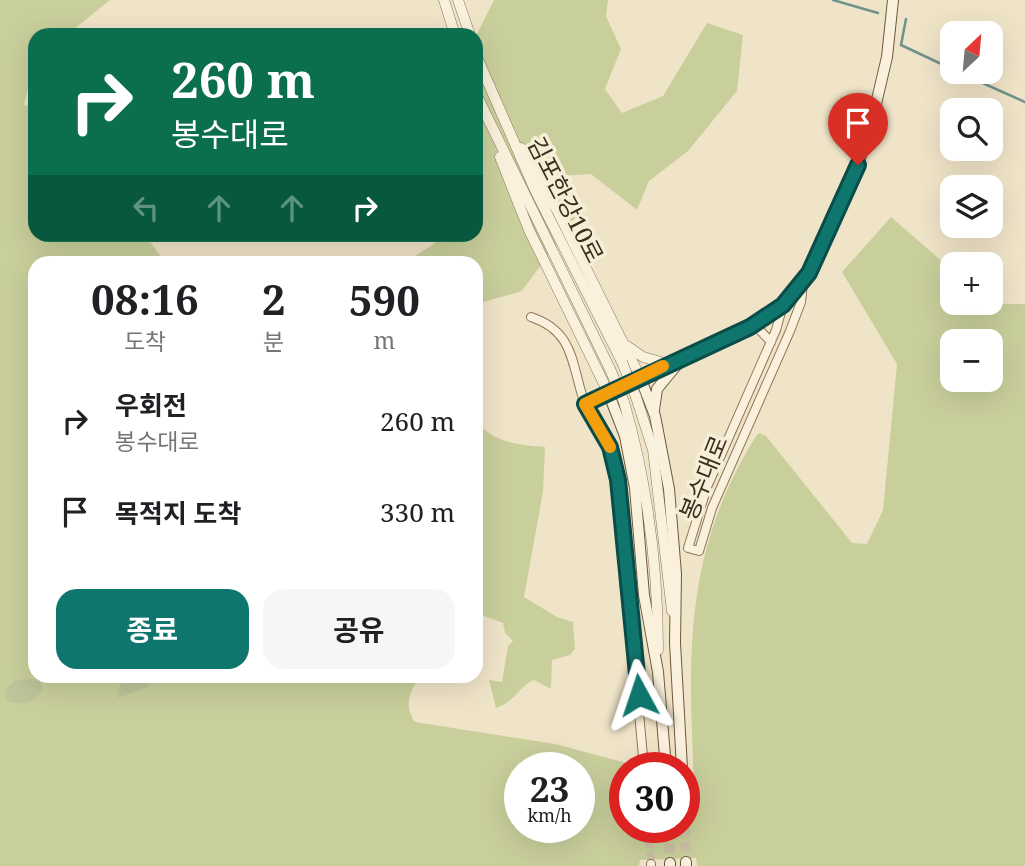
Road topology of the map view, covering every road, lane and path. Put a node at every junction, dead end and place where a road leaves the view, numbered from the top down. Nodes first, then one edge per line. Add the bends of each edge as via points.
1 (444, 0) edge
2 (458, 0) edge
3 (893, 0) edge
4 (453, 28) edge
5 (468, 28) edge
6 (483, 72) edge
7 (483, 109) edge
8 (505, 126) junction
9 (492, 129) junction
10 (803, 283) junction
11 (783, 305) junction
12 (531, 317) dead end
13 (754, 324) junction
14 (790, 331) junction
15 (624, 342) junction
16 (771, 342) junction
17 (683, 357) junction
18 (622, 362) joint
19 (668, 364) junction
20 (610, 369) joint
21 (640, 377) junction
22 (608, 392) junction
23 (585, 404) junction
24 (655, 416) junction
25 (675, 643) junction
26 (657, 673) junction
27 (644, 752) edge
28 (664, 752) edge
29 (681, 752) edge

1 - 4 street
2 - 5 street
3 - 10 main road, 봉수대로 via 887,57 871,131
6 - 8 street, 김포한강10로
7 - 9 street, 김포한강10로
8 - 15 street via 558,212
8 - 18 street, 김포한강10로
9 - 20 street, 김포한강10로
9 - 22 street via 508,182
10 - 11 main road, 봉수대로
10 - 14 street, 봉수대로
11 - 13 main road, 봉수대로
11 - 14 street
11 - 16 street, 봉수대로
12 - 23 street via 552,326 564,340
13 - 16 street
13 - 17 main road, 봉수대로
14 - 16 street, 봉수대로 via 712,508 699,551 693,551 688,548 699,508
15 - 19 street via 643,357
15 - 21 street
17 - 19 main road, 봉수대로
17 - 24 main road via 657,389
18 - 25 street, 봉수대로, bridge via 653,450
19 - 21 main road, 봉수대로
20 - 26 street, 봉수대로, bridge via 624,402 647,502
21 - 22 main road, 봉수대로
21 - 24 main road
22 - 23 street
22 - 26 main road via 625,436 635,488
23 - 27 street via 610,447 618,480
24 - 25 main road via 669,489 676,574
25 - 29 main road, 봉수대로
26 - 28 main road, 봉수대로

